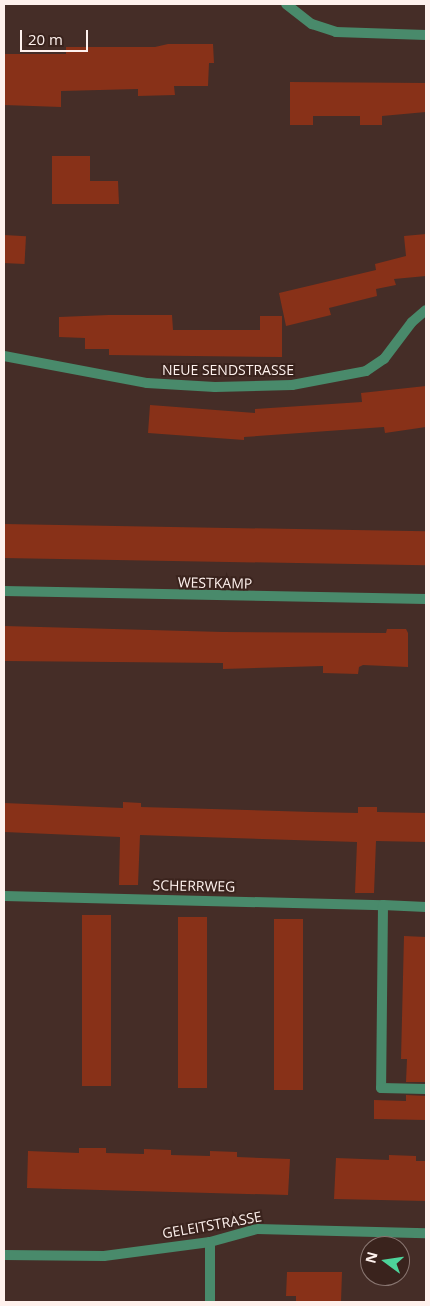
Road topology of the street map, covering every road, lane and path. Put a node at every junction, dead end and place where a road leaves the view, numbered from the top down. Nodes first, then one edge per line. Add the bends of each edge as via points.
1 (286, 4) edge
2 (426, 35) edge
3 (426, 310) edge
4 (4, 356) edge
5 (4, 591) edge
6 (426, 599) edge
7 (4, 896) edge
8 (383, 905) junction
9 (426, 907) edge
10 (426, 1089) edge
11 (426, 1233) edge
12 (210, 1242) junction
13 (4, 1255) edge
14 (210, 1302) edge

1 - 2 street via 312,24 336,32
3 - 4 street, NEUE SENDSTRASSE via 412,322 384,359 366,371 292,385 215,387 147,383
5 - 6 street, WESTKAMP
7 - 8 street, SCHERRWEG
8 - 9 street, SCHERRWEG
8 - 10 street via 380,1088
11 - 12 street, GELEITSTRASSE via 257,1229
12 - 13 street, GELEITSTRASSE via 104,1256
12 - 14 street

